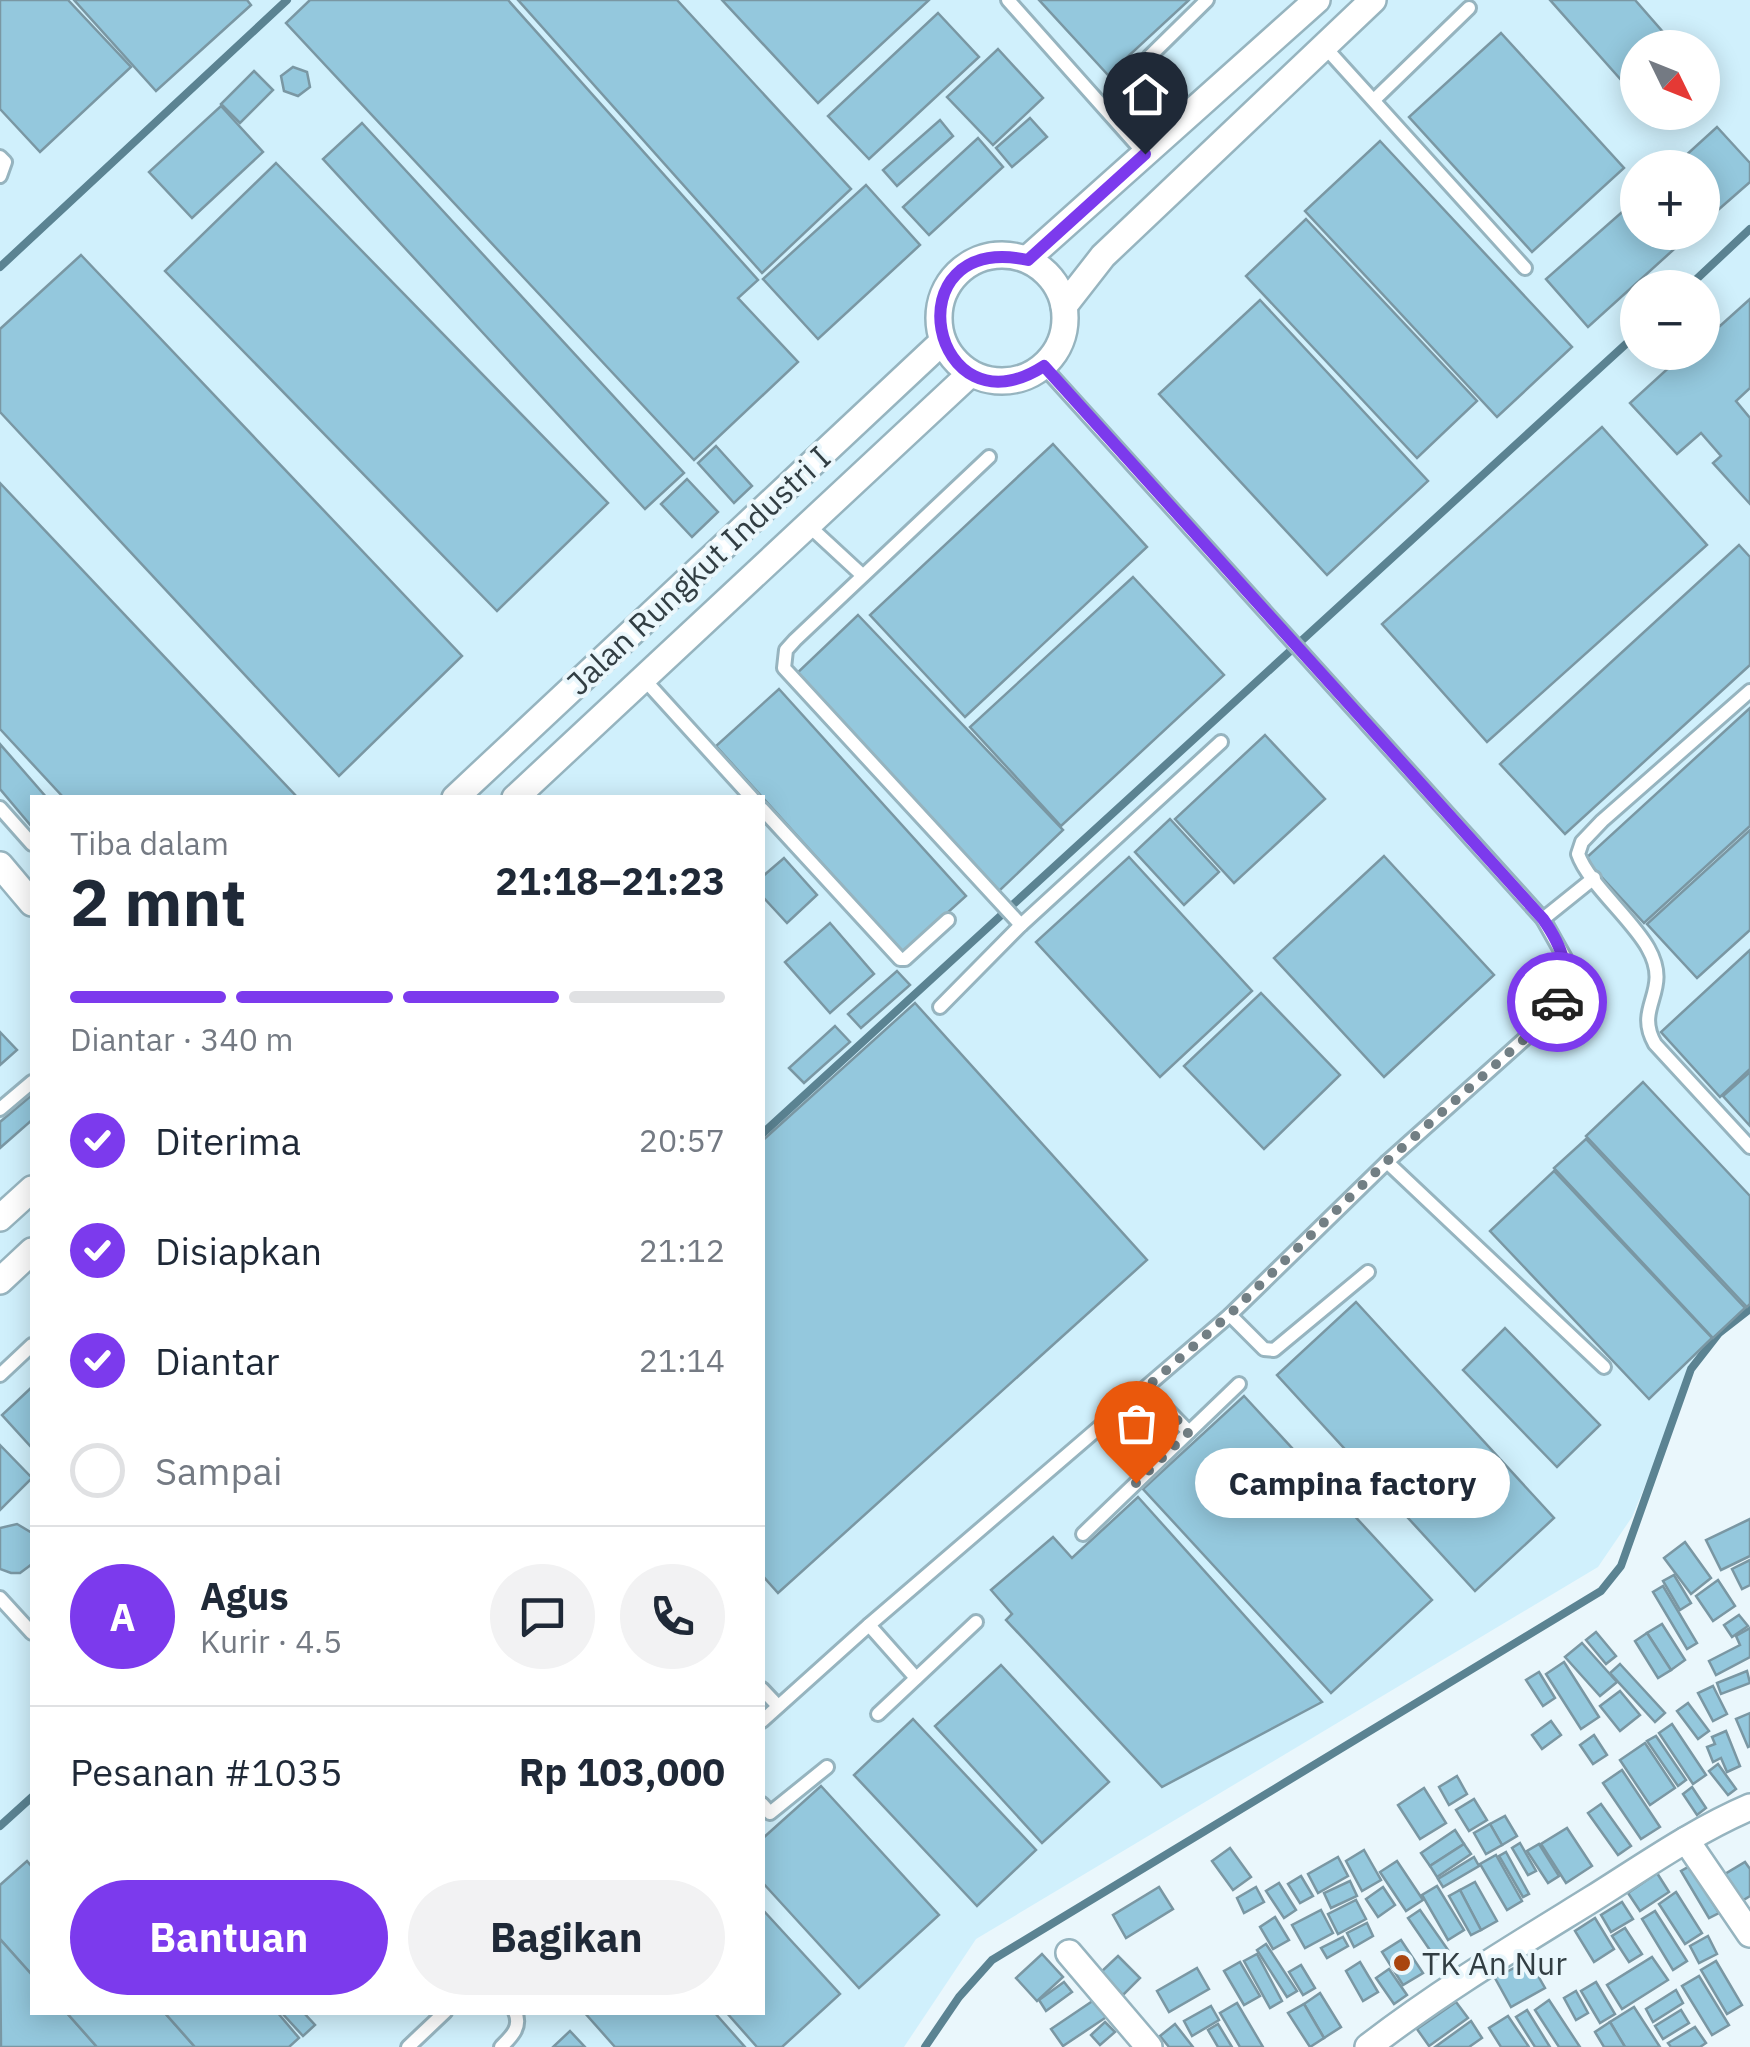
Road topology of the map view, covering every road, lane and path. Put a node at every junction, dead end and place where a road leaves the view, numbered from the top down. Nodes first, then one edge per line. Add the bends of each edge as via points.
1 (1008, 0) edge
2 (1207, 0) edge
3 (1318, 0) edge
4 (1373, 0) edge
5 (1469, 8) dead end
6 (1324, 46) junction
7 (1374, 100) junction
8 (1190, 114) junction
9 (1145, 154) junction
10 (0, 157) edge
11 (0, 176) edge
12 (1028, 260) junction
13 (1525, 268) dead end
14 (1064, 306) junction
15 (942, 342) junction
16 (1044, 366) junction
17 (970, 374) junction
18 (990, 457) dead end
19 (808, 525) junction
20 (861, 574) junction
21 (643, 678) junction
22 (1750, 691) edge
23 (1221, 742) dead end
24 (457, 795) edge
25 (518, 795) edge
26 (749, 795) edge
27 (0, 808) edge
28 (765, 812) edge
29 (30, 842) edge
30 (0, 865) edge
31 (1594, 878) junction
32 (30, 901) edge
33 (1543, 919) junction
34 (948, 920) dead end
35 (1018, 923) junction
36 (940, 1008) dead end
37 (30, 1084) edge
38 (0, 1109) edge
39 (1750, 1147) edge
40 (1386, 1162) junction
41 (30, 1191) edge
42 (0, 1218) edge
43 (30, 1253) edge
44 (1368, 1272) dead end
45 (0, 1281) edge
46 (1230, 1314) junction
47 (30, 1347) edge
48 (1604, 1367) dead end
49 (0, 1375) edge
50 (1238, 1384) dead end
51 (1146, 1388) junction
52 (1189, 1432) junction
53 (1082, 1534) dead end
54 (0, 1598) edge
55 (976, 1622) dead end
56 (868, 1625) junction
57 (30, 1632) edge
58 (916, 1678) junction
59 (765, 1692) edge
60 (778, 1706) junction
61 (878, 1714) dead end
62 (765, 1718) edge
63 (827, 1767) dead end
64 (1750, 1807) edge
65 (765, 1812) edge
66 (1686, 1840) junction
67 (1750, 1934) edge
68 (1069, 1953) dead end
69 (442, 2015) edge
70 (516, 2015) edge
71 (408, 2047) edge
72 (501, 2047) edge
73 (1149, 2047) edge
74 (1368, 2047) edge

1 - 9 lane
2 - 8 lane via 1150,57
3 - 8 street
4 - 6 street
5 - 7 lane
6 - 7 lane
6 - 14 street via 1103,256
7 - 13 lane
8 - 9 street
9 - 12 street
10 - 11 lane
12 - 14 street via 1057,286
12 - 15 street via 1003,254 957,272 940,305
14 - 16 street via 1065,328
15 - 17 street
15 - 24 street, Jalan Rungkut Industri I
16 - 17 street via 1008,382
16 - 33 lane
17 - 19 street, Jalan Rungkut Industri I
18 - 20 lane
19 - 20 lane
19 - 21 street, Jalan Rungkut Industri I
20 - 35 lane via 786,650 784,668
21 - 25 street, Jalan Rungkut Industri I
21 - 26 lane
22 - 31 lane via 1582,842 1579,859
23 - 35 lane
27 - 29 lane
28 - 34 lane via 900,958
30 - 32 street
31 - 33 lane
31 - 39 lane via 1648,948 1658,986 1648,1032
33 - 40 lane via 1565,958 1558,1000 1530,1034
35 - 36 lane
37 - 38 lane
40 - 46 lane
40 - 48 lane
41 - 42 street
43 - 45 street
44 - 46 lane via 1274,1350 1264,1349
46 - 51 lane
47 - 49 lane
50 - 52 lane
51 - 52 lane
51 - 56 lane
52 - 53 lane
54 - 57 lane
55 - 58 lane
56 - 58 lane
56 - 60 lane
58 - 61 lane
59 - 60 lane
60 - 62 lane
63 - 65 lane
64 - 66 street
66 - 67 street
66 - 74 street
68 - 73 street
69 - 71 lane
70 - 72 lane via 516,2029

